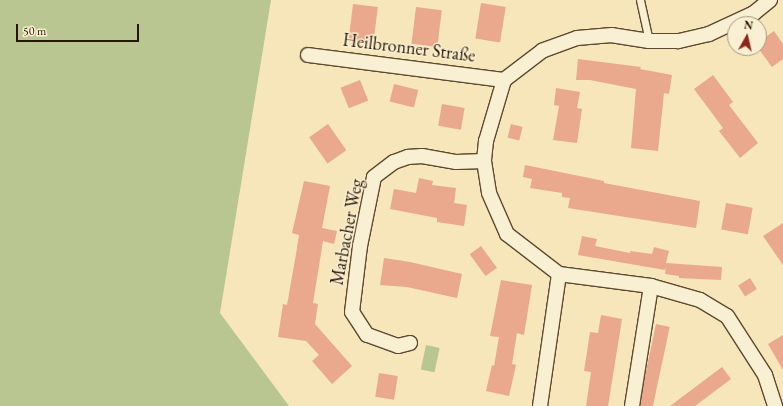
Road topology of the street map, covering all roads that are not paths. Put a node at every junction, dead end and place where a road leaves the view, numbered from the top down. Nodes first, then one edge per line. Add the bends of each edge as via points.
1 (640, 0) edge
2 (770, 0) edge
3 (649, 41) junction
4 (308, 55) dead end
5 (504, 80) junction
6 (484, 161) junction
7 (559, 274) junction
8 (651, 286) junction
9 (410, 343) dead end
10 (540, 406) edge
11 (632, 406) edge
12 (775, 406) edge

1 - 3 lane
2 - 3 street via 754,13 709,34 678,41
3 - 5 street via 612,35 577,38 542,51
4 - 5 street, Heilbronner Straße
5 - 6 street via 486,141
6 - 7 street via 489,193 507,234
6 - 9 street, Marbacher Weg via 456,162 422,156 408,157 394,162 374,177 360,246 352,312 367,335 398,346
7 - 8 street
7 - 10 street
8 - 11 street
8 - 12 street via 700,300 727,316 765,375

